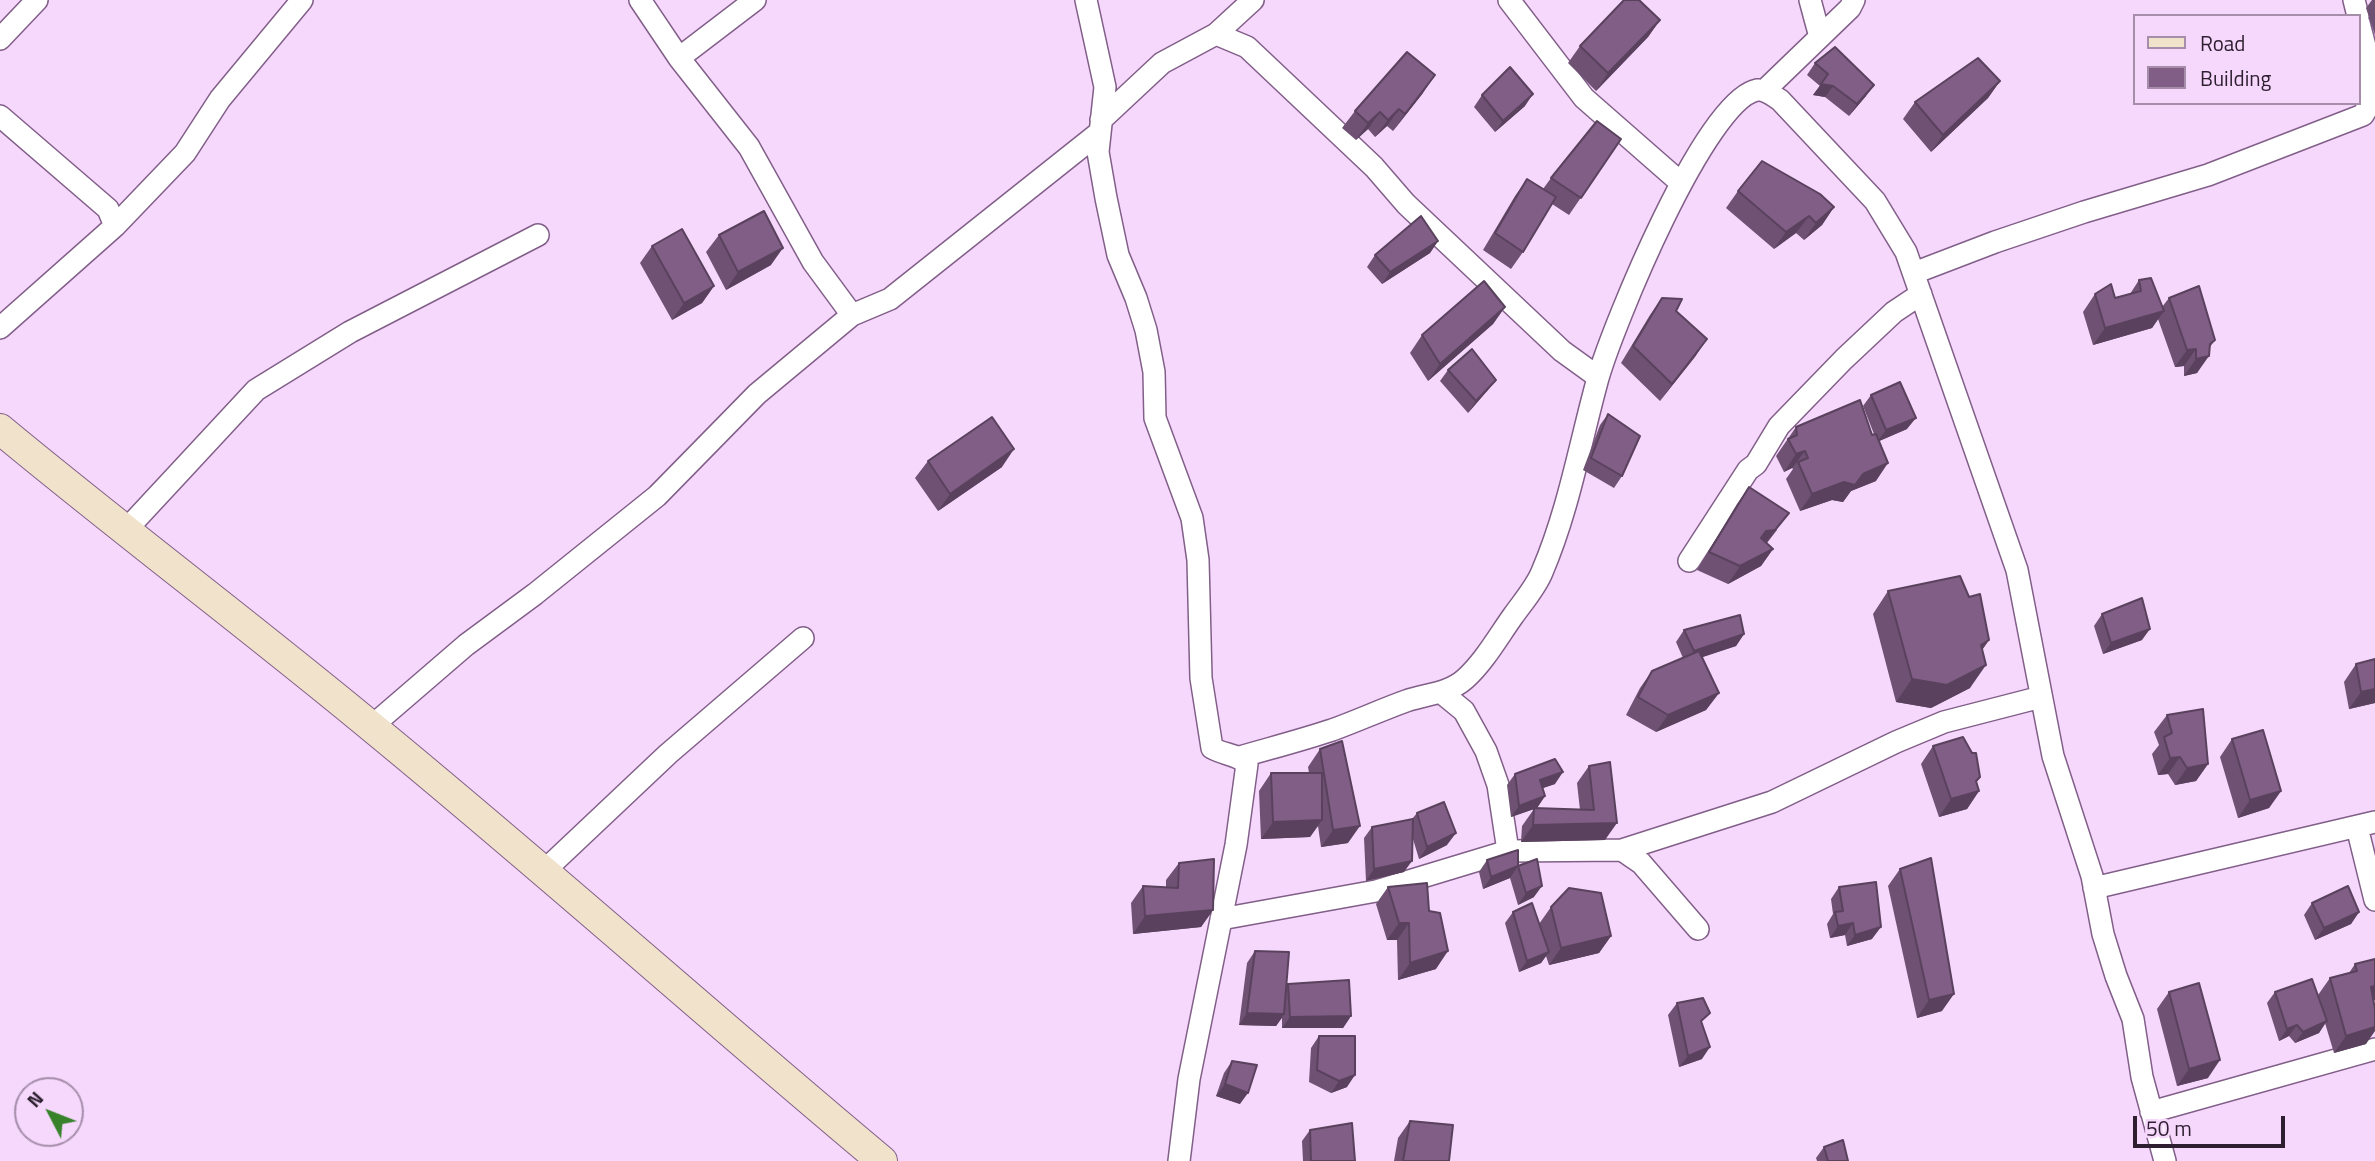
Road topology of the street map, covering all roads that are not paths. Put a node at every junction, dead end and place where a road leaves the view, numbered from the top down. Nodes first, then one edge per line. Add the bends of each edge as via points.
1 (37, 0) edge
2 (302, 0) edge
3 (640, 0) edge
4 (755, 0) edge
5 (1086, 0) edge
6 (1253, 0) edge
7 (1509, 0) edge
8 (1810, 0) edge
9 (1854, 0) edge
10 (2361, 31) edge
11 (1216, 34) junction
12 (1820, 37) junction
13 (0, 39) edge
14 (679, 58) junction
15 (1765, 90) junction
16 (0, 116) edge
17 (1101, 126) junction
18 (1681, 183) junction
19 (115, 226) junction
20 (538, 235) dead end
21 (1914, 273) junction
22 (1921, 294) junction
23 (852, 315) junction
24 (0, 328) edge
25 (1598, 377) junction
26 (0, 429) edge
27 (125, 531) junction
28 (1689, 561) dead end
29 (803, 638) dead end
30 (1443, 693) junction
31 (2041, 697) junction
32 (372, 726) junction
33 (1240, 757) junction
34 (2366, 825) edge
35 (1622, 850) junction
36 (1508, 851) junction
37 (544, 871) junction
38 (2094, 888) junction
39 (2375, 900) edge
40 (1221, 919) junction
41 (1698, 929) dead end
42 (2375, 1049) edge
43 (2151, 1112) junction
44 (882, 1161) edge
45 (1179, 1161) edge
46 (2165, 1161) edge

1 - 13 street
2 - 19 street via 220,99 186,153
3 - 14 street
4 - 14 street
5 - 17 street via 1105,88
6 - 11 street
7 - 18 street via 1584,98
8 - 12 street
9 - 12 street
10 - 21 street via 2372,100 2363,115 2208,175 2059,220
11 - 17 street via 1162,63
11 - 25 street via 1247,47 1374,167 1415,214 1562,351
12 - 15 street
14 - 23 street via 749,147 813,262
15 - 18 street via 1741,97
15 - 21 street via 1798,118 1875,201
16 - 19 street via 108,209
17 - 23 street via 890,299
17 - 33 street via 1098,152 1118,255 1146,330 1156,418 1192,518 1198,560 1201,678 1212,748
18 - 25 street via 1630,293
19 - 24 street
20 - 27 street via 349,332 256,390
21 - 22 street
22 - 28 street via 1844,359 1779,426
22 - 31 street via 2017,570
23 - 32 street via 757,394 657,496 466,645
25 - 30 street via 1560,527 1541,575 1480,662 1464,680
26 - 27 street
27 - 32 street
29 - 37 street via 668,754
30 - 33 street
30 - 36 street via 1464,712 1486,751 1498,785
31 - 35 street via 1944,722 1772,802
31 - 38 street via 2053,756
32 - 37 street
33 - 40 street via 1247,764 1243,800
34 - 38 street
34 - 39 street
35 - 36 street
35 - 41 street via 1640,863
36 - 40 street via 1376,891
37 - 44 street
38 - 43 street via 2103,933 2133,1019
40 - 45 street via 1189,1079
42 - 43 street
43 - 46 street

